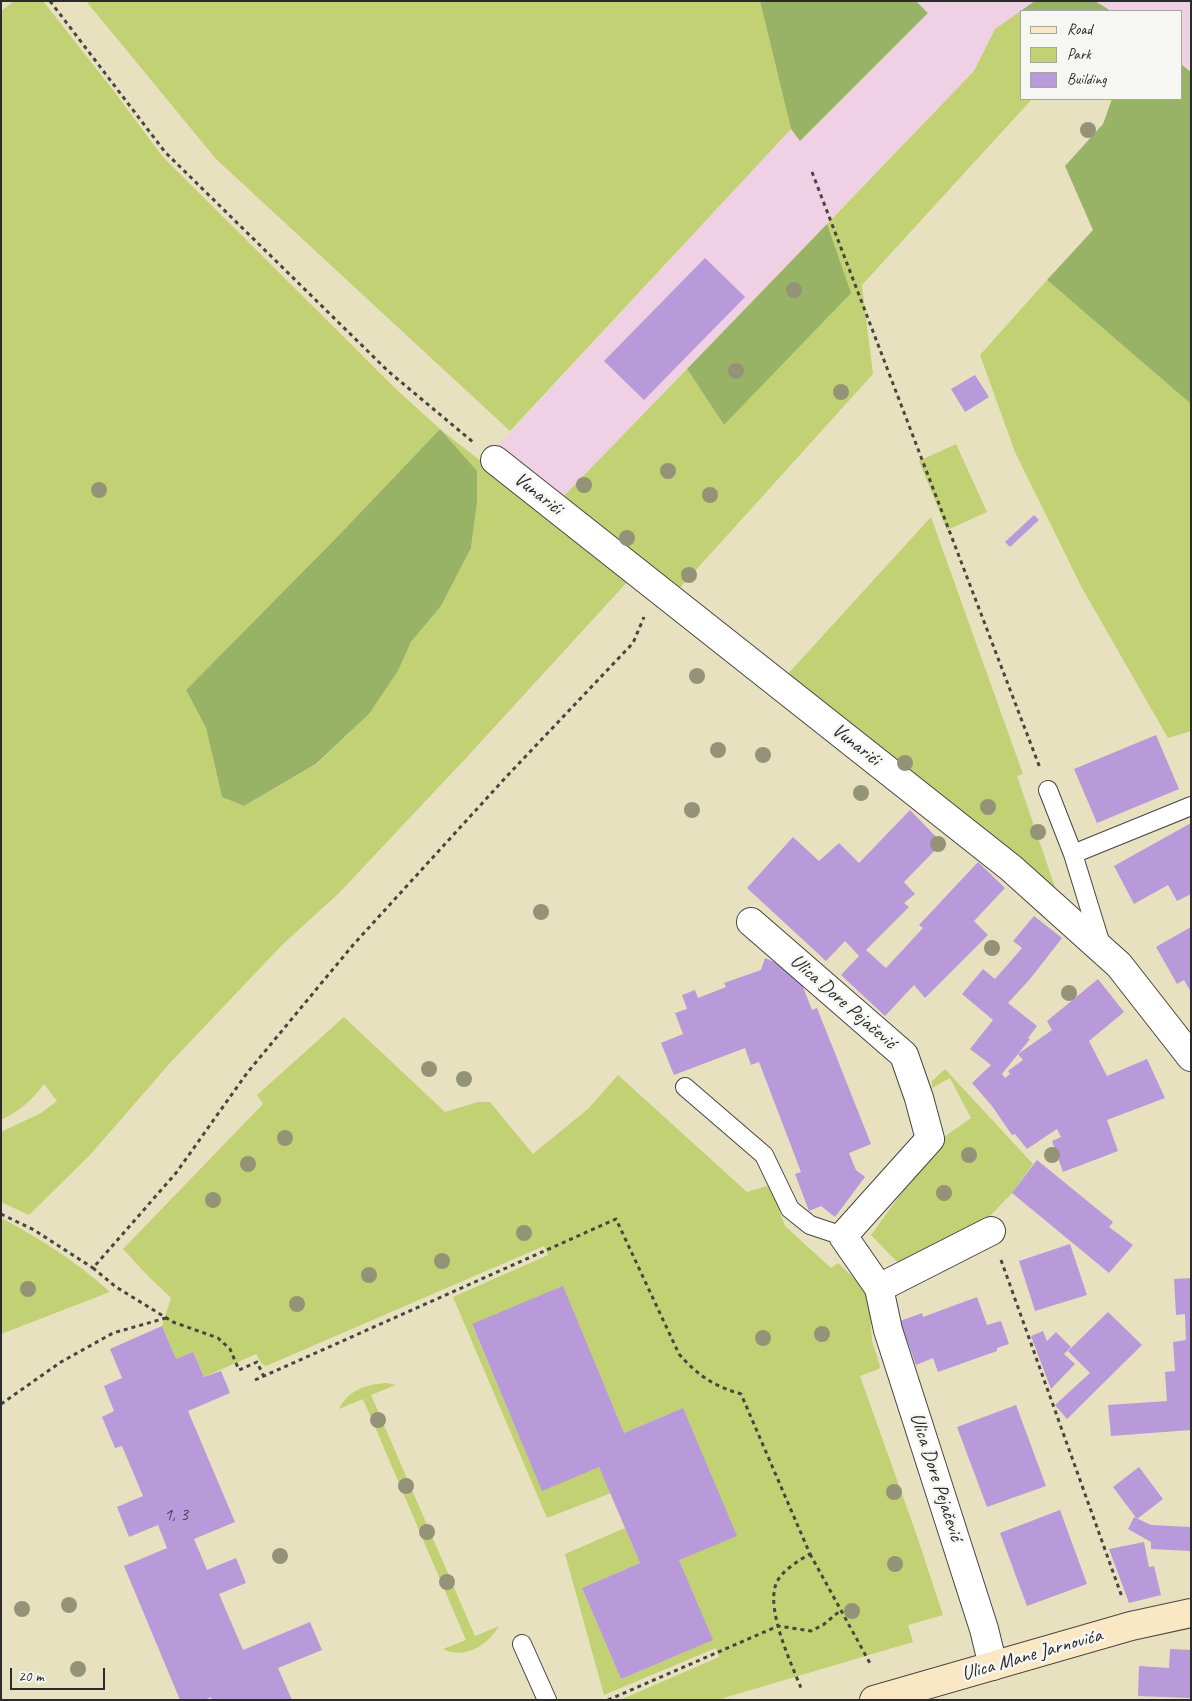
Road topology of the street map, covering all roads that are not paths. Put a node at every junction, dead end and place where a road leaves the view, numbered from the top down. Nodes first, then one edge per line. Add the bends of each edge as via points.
1 (495, 460) road end
2 (1048, 790) road end
3 (1191, 806) edge
4 (1073, 854) junction
5 (751, 922) dead end
6 (1103, 951) junction
7 (1191, 1057) edge
8 (685, 1087) dead end
9 (991, 1231) road end
10 (844, 1236) junction
11 (879, 1288) junction
12 (1191, 1613) edge
13 (522, 1644) dead end
14 (993, 1666) junction
15 (547, 1700) edge
16 (874, 1700) edge

1 - 6 street, Vunarići via 1011,868
2 - 4 lane
3 - 4 lane
4 - 6 lane
5 - 10 street, Ulica Dore Pejačević via 904,1055 920,1098 930,1139
6 - 7 street, Vunarići via 1119,966
8 - 10 lane via 764,1155 790,1209 810,1225
9 - 11 street
10 - 11 street, Ulica Dore Pejačević
11 - 14 street, Ulica Dore Pejačević via 888,1330
12 - 14 street, Ulica Mane Jarnovića via 1131,1626
13 - 15 lane
14 - 16 street, Ulica Mane Jarnovića

